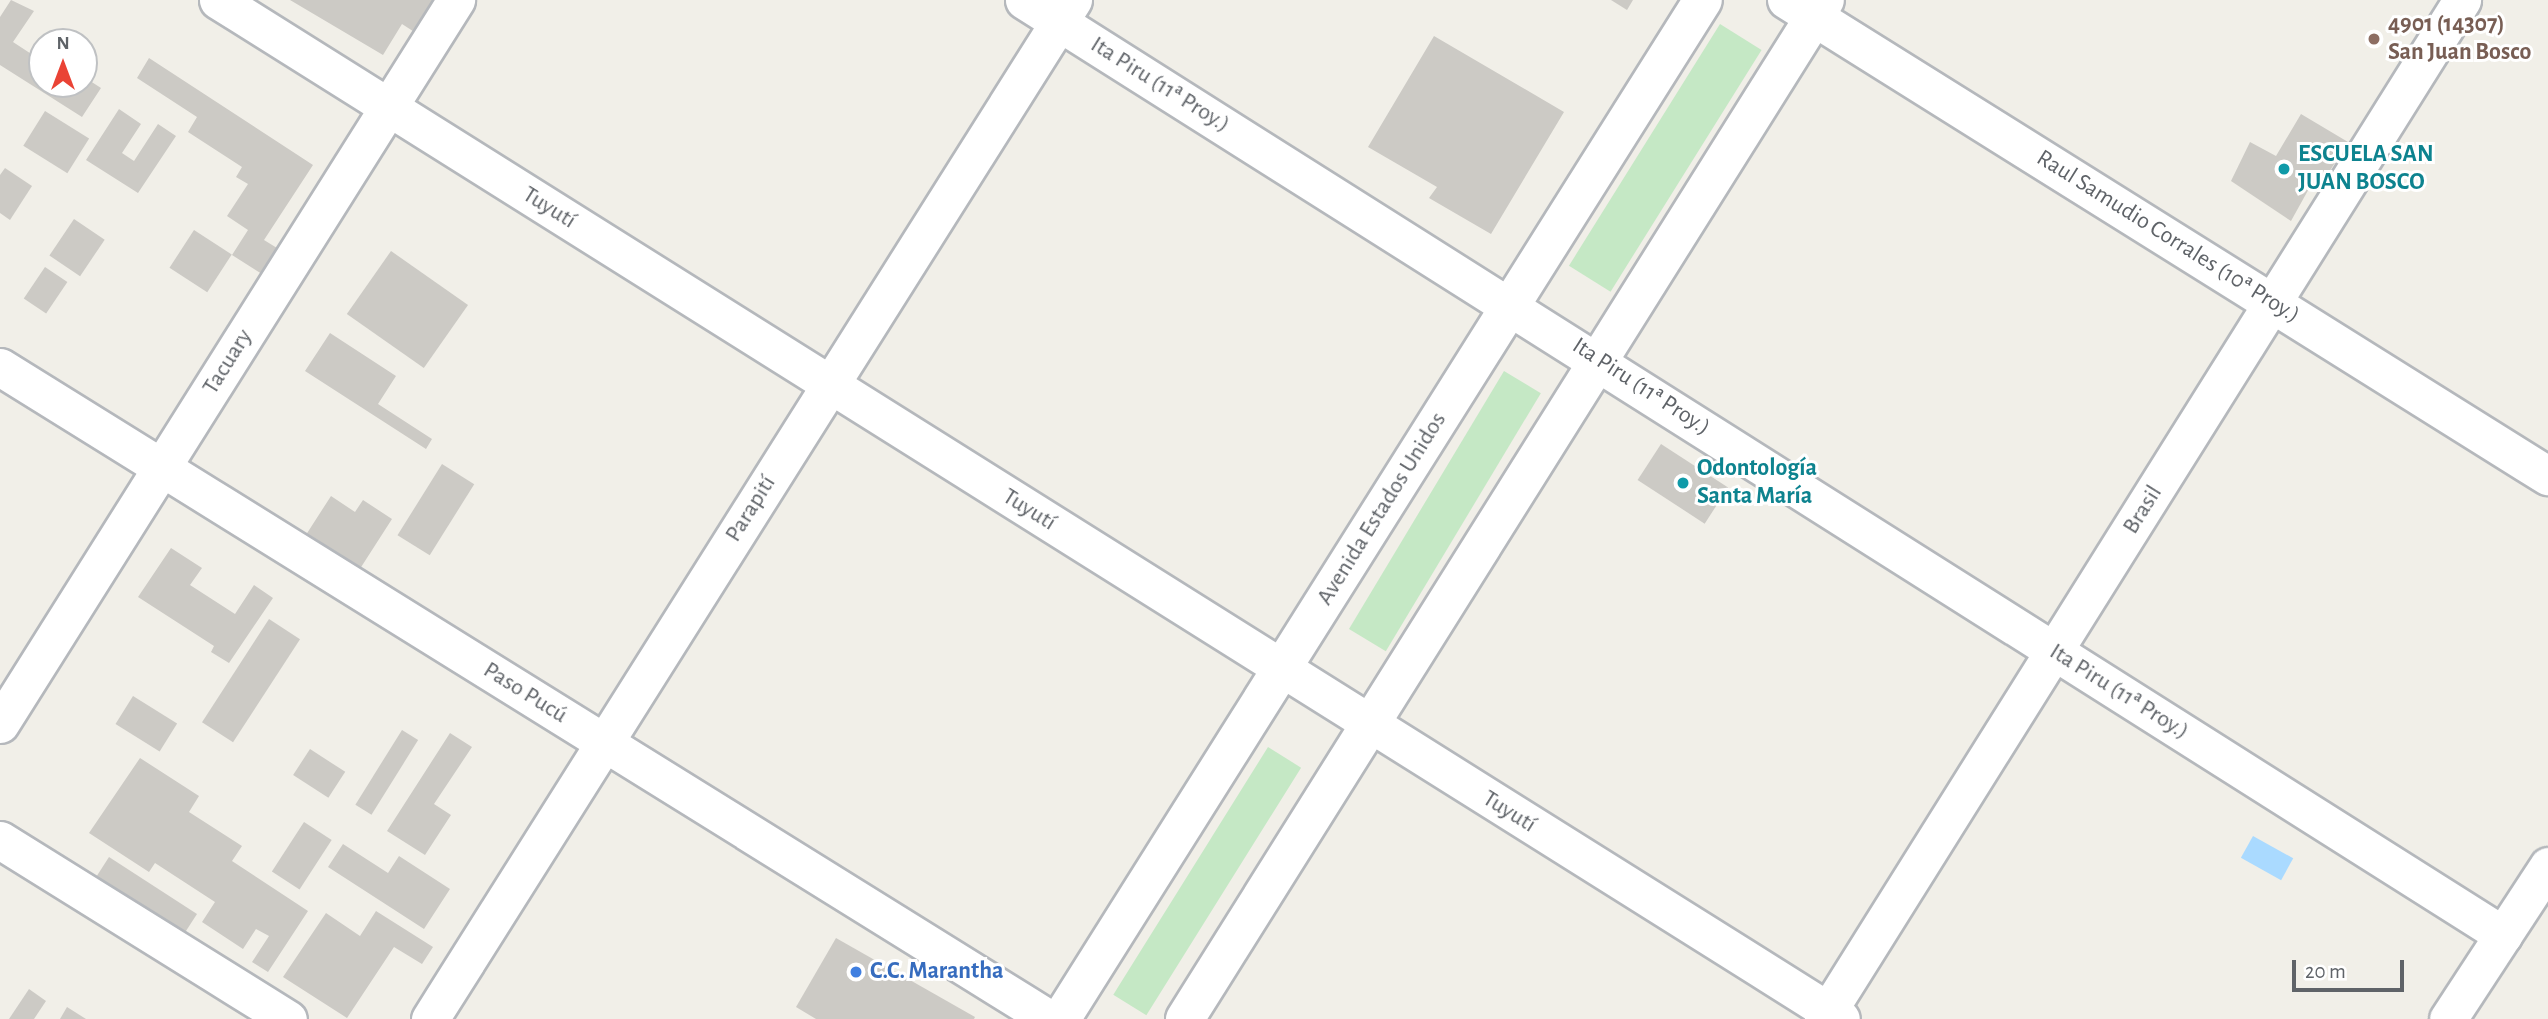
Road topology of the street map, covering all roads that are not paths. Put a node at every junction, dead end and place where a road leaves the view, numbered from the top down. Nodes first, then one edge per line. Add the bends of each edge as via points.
1 (218, 0) edge
2 (456, 0) edge
3 (1024, 0) edge
4 (1703, 0) edge
5 (2462, 0) edge
6 (1808, 6) edge
7 (1066, 11) edge
8 (389, 107) junction
9 (2273, 302) junction
10 (1511, 305) junction
11 (1599, 360) junction
12 (0, 367) edge
13 (830, 385) junction
14 (162, 467) junction
15 (2548, 476) edge
16 (2054, 652) junction
17 (1282, 669) junction
18 (0, 724) edge
19 (1370, 725) junction
20 (604, 742) junction
21 (0, 840) edge
22 (2548, 866) edge
23 (2503, 935) junction
24 (1831, 1016) edge
25 (288, 1019) edge
26 (430, 1019) edge
27 (1049, 1019) edge
28 (1061, 1019) edge
29 (1185, 1019) edge
30 (2448, 1019) edge

1 - 8 street, Tuyutí
2 - 8 street, Tacuary
3 - 7 street, Ita Piru (11ª Proy.)
4 - 10 main road, Avenida Estados Unidos
5 - 9 street, Brasil
6 - 9 main road, Raul Samudio Corrales (10ª Proy.)
6 - 11 main road
7 - 10 street, Ita Piru (11ª Proy.)
7 - 13 street, Parapití
8 - 13 street, Tuyutí
8 - 14 street, Tacuary
9 - 15 main road, Raul Samudio Corrales (10ª Proy.)
9 - 16 street, Brasil
10 - 11 street, Ita Piru (11ª Proy.)
10 - 17 main road, Avenida Estados Unidos
11 - 16 street, Ita Piru (11ª Proy.)
11 - 19 main road
12 - 14 street, Paso Pucú
13 - 17 street, Tuyutí
13 - 20 street, Parapití
14 - 18 street, Tacuary
14 - 20 street, Paso Pucú
16 - 23 street, Ita Piru (11ª Proy.)
16 - 24 street, Brasil
17 - 19 street, Tuyutí
17 - 28 main road, Avenida Estados Unidos
19 - 24 street, Tuyutí
19 - 29 main road
20 - 26 street, Parapití
20 - 27 street, Paso Pucú
21 - 25 street
22 - 23 street
23 - 30 street

